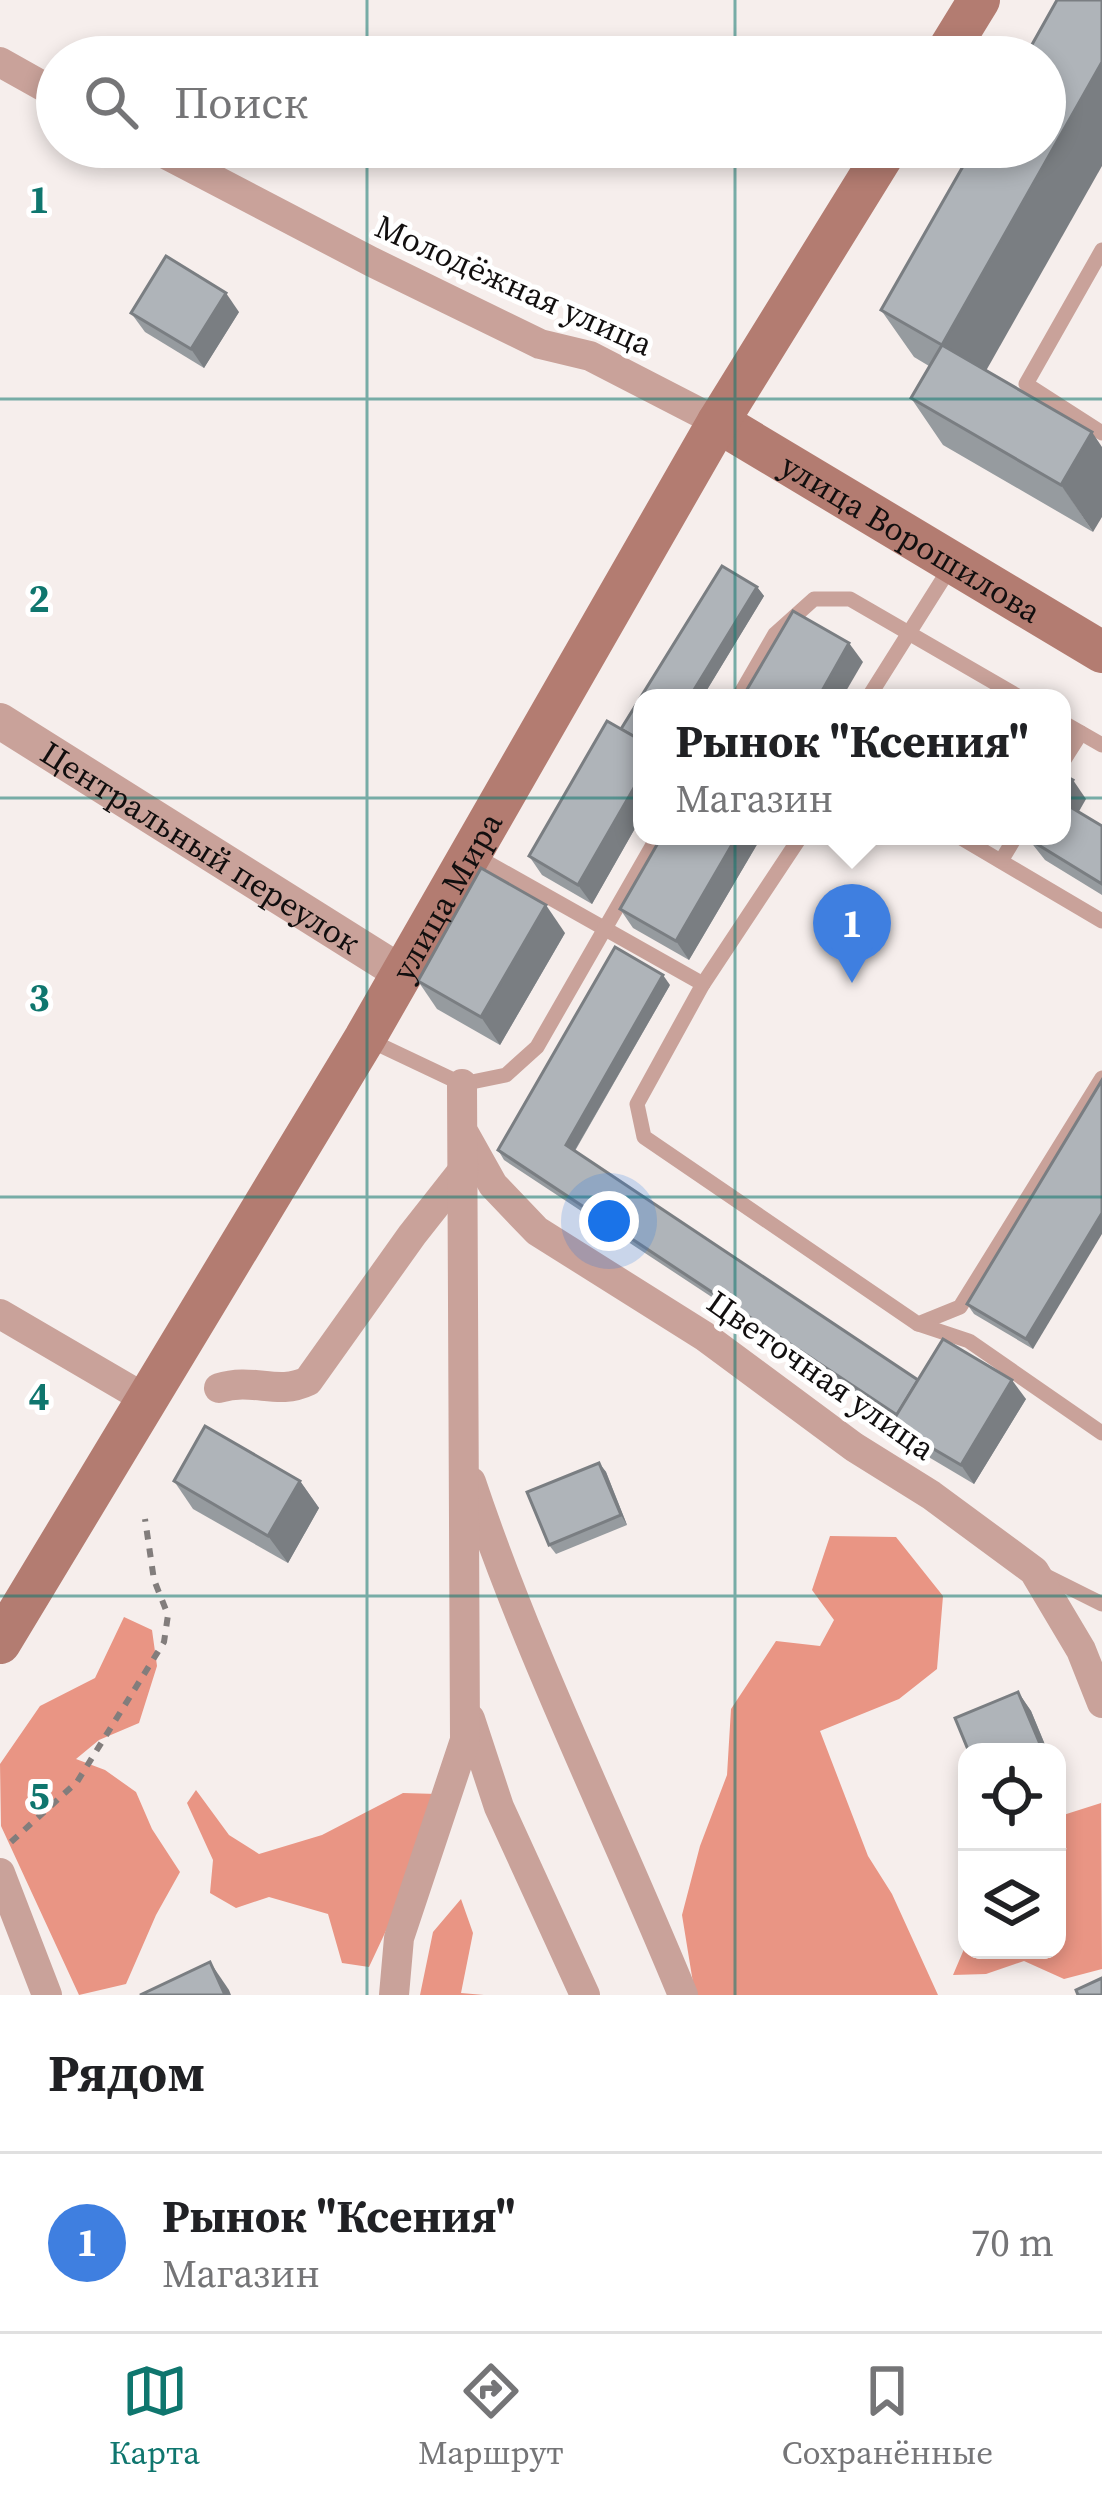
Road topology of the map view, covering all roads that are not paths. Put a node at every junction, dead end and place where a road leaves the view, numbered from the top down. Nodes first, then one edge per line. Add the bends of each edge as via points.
1 (975, 1) edge
2 (956, 36) edge
3 (0, 62) edge
4 (36, 82) edge
5 (192, 168) edge
6 (875, 168) edge
7 (1102, 250) edge
8 (718, 422) junction
9 (1102, 434) edge
10 (953, 563) junction
11 (910, 633) junction
12 (1102, 652) edge
13 (743, 689) edge
14 (874, 689) edge
15 (1006, 689) edge
16 (0, 722) edge
17 (1071, 727) edge
18 (1081, 733) junction
19 (1102, 745) edge
20 (1071, 749) edge
21 (653, 845) edge
22 (795, 845) edge
23 (973, 845) edge
24 (1010, 845) edge
25 (471, 854) junction
26 (1000, 861) junction
27 (1102, 921) edge
28 (605, 928) junction
29 (403, 974) junction
30 (704, 984) junction
31 (365, 1038) junction
32 (1102, 1078) edge
33 (462, 1084) junction
34 (465, 1135) junction
35 (464, 1169) junction
36 (0, 1314) edge
37 (918, 1324) junction
38 (219, 1388) dead end
39 (149, 1401) junction
40 (1102, 1432) edge
41 (461, 1454) junction
42 (1034, 1570) junction
43 (1102, 1604) edge
44 (0, 1643) edge
45 (465, 1701) junction
46 (1102, 1703) edge
47 (0, 1874) edge
48 (47, 1995) edge
49 (394, 1995) edge
50 (586, 1995) edge
51 (683, 1995) edge

1 - 2 main road
3 - 4 street
5 - 8 street, Молодёжная улица via 540,344 590,356
6 - 8 main road, улица Мира
7 - 9 lane via 1026,384
8 - 10 main road, улица Ворошилова
8 - 25 main road, улица Мира
10 - 11 lane
10 - 12 main road, улица Ворошилова
11 - 13 lane via 850,599 814,599 775,634
11 - 14 lane
11 - 15 lane
16 - 29 street, Центральный переулок
17 - 18 lane
18 - 19 lane
18 - 20 lane
21 - 28 lane
22 - 30 lane
23 - 26 lane
24 - 26 lane
25 - 28 lane
25 - 29 main road, улица Мира
26 - 27 lane
28 - 30 lane
28 - 33 lane via 537,1047 506,1075
29 - 31 main road, улица Мира
30 - 37 lane via 637,1104 644,1137
31 - 33 lane
31 - 39 main road, улица Мира
32 - 37 lane via 959,1307
33 - 34 street
34 - 35 street
34 - 42 street, Цветочная улица via 493,1185 537,1231 704,1336
35 - 38 street via 308,1381 291,1389 243,1380
35 - 41 street
36 - 39 street
37 - 40 lane via 969,1341
39 - 44 main road, улица Мира
41 - 45 street
41 - 51 street via 515,1603
42 - 43 lane
42 - 46 street, Цветочная улица
45 - 49 street via 465,1740 399,1938
45 - 50 street via 500,1807
47 - 48 street

